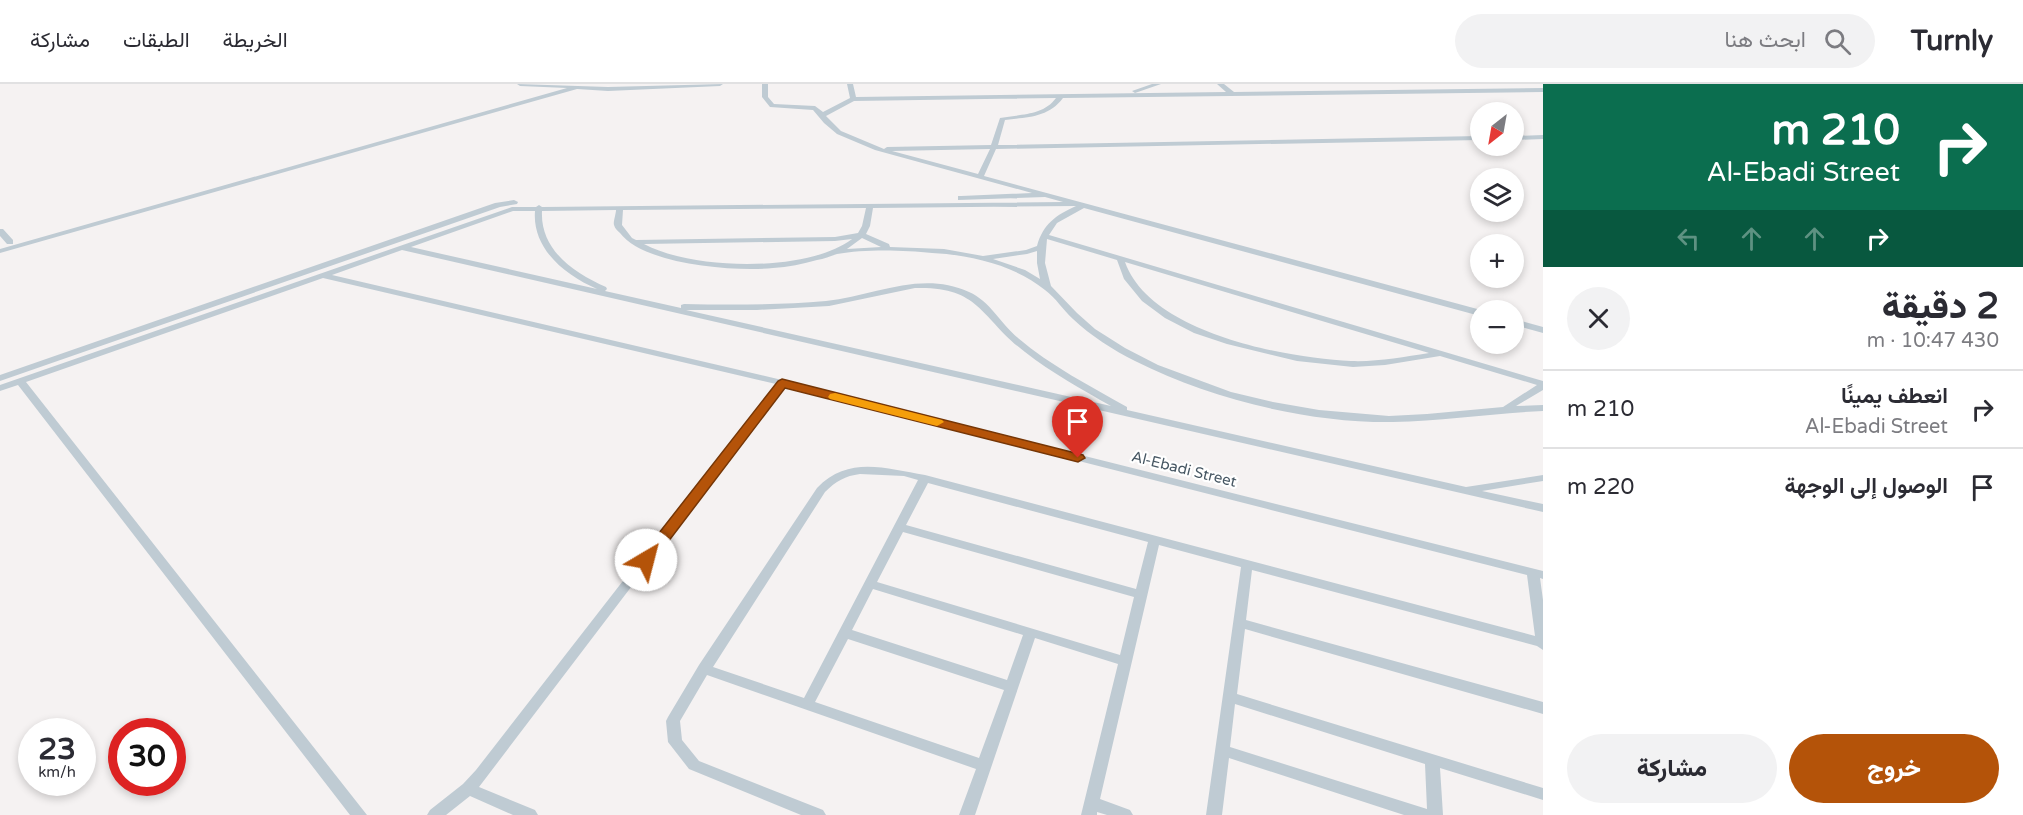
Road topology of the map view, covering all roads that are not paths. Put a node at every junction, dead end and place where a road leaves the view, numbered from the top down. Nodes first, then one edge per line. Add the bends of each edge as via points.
1 (520, 84) edge
2 (623, 84) edge
3 (720, 84) edge
4 (765, 84) edge
5 (850, 84) edge
6 (1158, 84) edge
7 (1220, 84) edge
8 (1526, 84) edge
9 (575, 86) edge
10 (550, 87) junction
11 (1543, 89) edge
12 (1232, 94) junction
13 (1060, 96) junction
14 (1117, 96) junction
15 (853, 99) junction
16 (822, 115) junction
17 (1543, 137) edge
18 (1470, 138) edge
19 (1524, 138) edge
20 (994, 147) junction
21 (877, 149) junction
22 (980, 178) junction
23 (1045, 195) junction
24 (1033, 205) junction
25 (1082, 205) junction
26 (870, 206) junction
27 (539, 207) junction
28 (620, 207) junction
29 (1052, 223) junction
30 (0, 231) edge
31 (861, 235) junction
32 (1046, 236) junction
33 (10, 242) junction
34 (634, 243) junction
35 (0, 245) edge
36 (400, 247) junction
37 (888, 247) junction
38 (1041, 247) junction
39 (0, 251) edge
40 (835, 252) junction
41 (980, 258) junction
42 (1120, 258) junction
43 (322, 275) junction
44 (1047, 287) junction
45 (631, 300) junction
46 (663, 308) junction
47 (1470, 310) edge
48 (1524, 325) edge
49 (1543, 330) edge
50 (1441, 353) junction
51 (0, 378) edge
52 (20, 381) junction
53 (782, 383) junction
54 (1543, 385) edge
55 (0, 388) edge
56 (1543, 408) edge
57 (1505, 409) junction
58 (1136, 416) junction
59 (925, 478) junction
60 (1543, 478) edge
61 (1464, 489) junction
62 (1543, 508) edge
63 (900, 527) junction
64 (1154, 538) junction
65 (1247, 563) junction
66 (1538, 573) edge
67 (870, 584) junction
68 (1141, 595) junction
69 (1239, 623) junction
70 (845, 633) junction
71 (1030, 633) junction
72 (1543, 644) edge
73 (1125, 661) junction
74 (704, 669) junction
75 (1011, 687) junction
76 (1229, 697) junction
77 (807, 705) junction
78 (1543, 708) edge
79 (1222, 750) junction
80 (1432, 760) junction
81 (984, 766) junction
82 (468, 789) junction
83 (1543, 795) edge
84 (1090, 809) edge
85 (359, 815) edge
86 (435, 815) edge
87 (530, 815) edge
88 (818, 815) edge
89 (967, 815) edge
90 (1125, 815) edge
91 (1214, 815) edge
92 (1425, 815) edge
93 (1435, 815) edge

1 - 10 street
2 - 9 street
3 - 9 street
4 - 16 street via 765,97 772,106 815,108
5 - 15 street
6 - 14 street
7 - 12 street
8 - 11 street
9 - 10 street
9 - 39 street
10 - 33 street
11 - 12 street
12 - 14 street
13 - 14 street
13 - 15 street
13 - 20 street via 1049,111 1002,119
15 - 16 street
16 - 21 street via 847,137
17 - 19 street
18 - 20 street
20 - 21 street
20 - 22 street
21 - 22 street
22 - 23 street
23 - 25 street
23 - 51 street via 508,203
24 - 25 street
24 - 26 street
24 - 29 street via 1044,210
25 - 29 street
25 - 47 street
26 - 28 street
26 - 31 street
27 - 28 street
27 - 36 street via 504,211
27 - 45 street via 541,237 552,255 598,287
28 - 34 street via 617,225
29 - 32 street
30 - 33 street
31 - 34 street via 835,239
31 - 37 street
31 - 40 street
32 - 38 street
32 - 42 street
33 - 35 street
34 - 40 street via 672,258 719,266 771,266
36 - 43 street
36 - 45 street
37 - 40 street
37 - 41 street
38 - 41 street
38 - 44 street via 1041,273
41 - 44 street
42 - 50 street
42 - 50 street via 1128,279 1159,309 1211,336 1244,347 1351,364 1385,363
43 - 52 street
43 - 53 street, Al-Ebadi Street
44 - 57 street via 1106,342 1171,373 1252,401 1299,411 1390,419
45 - 46 street
46 - 58 street
46 - 58 street via 776,308 833,303 901,286 945,287 981,302 1014,339 1067,378
48 - 49 street
50 - 54 street
52 - 55 street
52 - 85 street
53 - 66 street, Al-Ebadi Street
53 - 82 street
54 - 57 street
56 - 57 street
58 - 61 street
59 - 63 street
59 - 64 street
59 - 74 street via 881,470 837,476 821,490
60 - 61 street
61 - 62 street
63 - 67 street
63 - 68 street
64 - 65 street
64 - 68 street
65 - 69 street
65 - 72 street
66 - 72 street
67 - 70 street
67 - 71 street
68 - 73 street
69 - 76 street
69 - 78 street
70 - 75 street
70 - 77 street
71 - 73 street
71 - 75 street
73 - 84 street
74 - 77 street
74 - 88 street via 674,721 675,741 694,765
75 - 81 street
76 - 79 street
76 - 80 street
77 - 81 street
79 - 91 street
79 - 92 street
80 - 83 street
80 - 93 street
81 - 89 street
82 - 86 street
82 - 87 street
84 - 90 street

